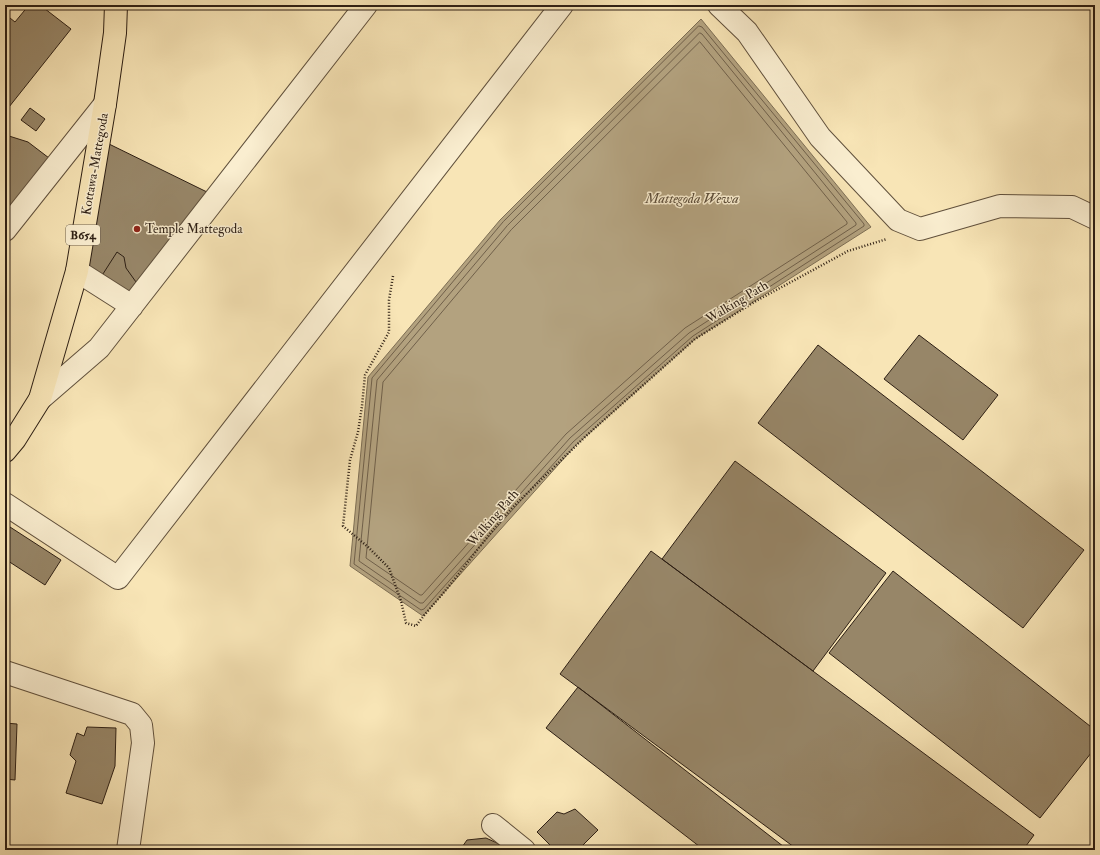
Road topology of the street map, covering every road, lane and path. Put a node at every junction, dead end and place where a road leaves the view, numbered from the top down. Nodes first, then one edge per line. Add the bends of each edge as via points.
1 (116, 5) edge
2 (366, 5) edge
3 (562, 5) edge
4 (719, 5) edge
5 (105, 104) junction
6 (1095, 218) edge
7 (920, 229) junction
8 (5, 230) edge
9 (77, 271) junction
10 (393, 276) dead end
11 (132, 306) junction
12 (40, 399) junction
13 (5, 451) edge
14 (5, 504) edge
15 (5, 672) edge
16 (493, 824) dead end
17 (128, 850) edge
18 (524, 850) edge

1 - 5 main road, Kottawa-Mattegoda / B654 via 115,33
2 - 11 street
3 - 14 street via 118,578
4 - 7 street via 747,32 820,137 898,220
5 - 8 street
5 - 9 main road, Kottawa-Mattegoda / B654
6 - 7 street via 1072,207 1000,206
7 - 10 path, Walking Path via 848,251 756,301 695,339 586,436 515,505 416,626 406,623 389,568 343,526 350,460 358,432 365,375 389,332 389,300
9 - 11 street
9 - 12 main road, Kottawa-Mattegoda / B654
11 - 12 street via 99,348
12 - 13 main road, Kottawa-Mattegoda / B654
15 - 17 street via 132,714 141,725 143,743
16 - 18 street

